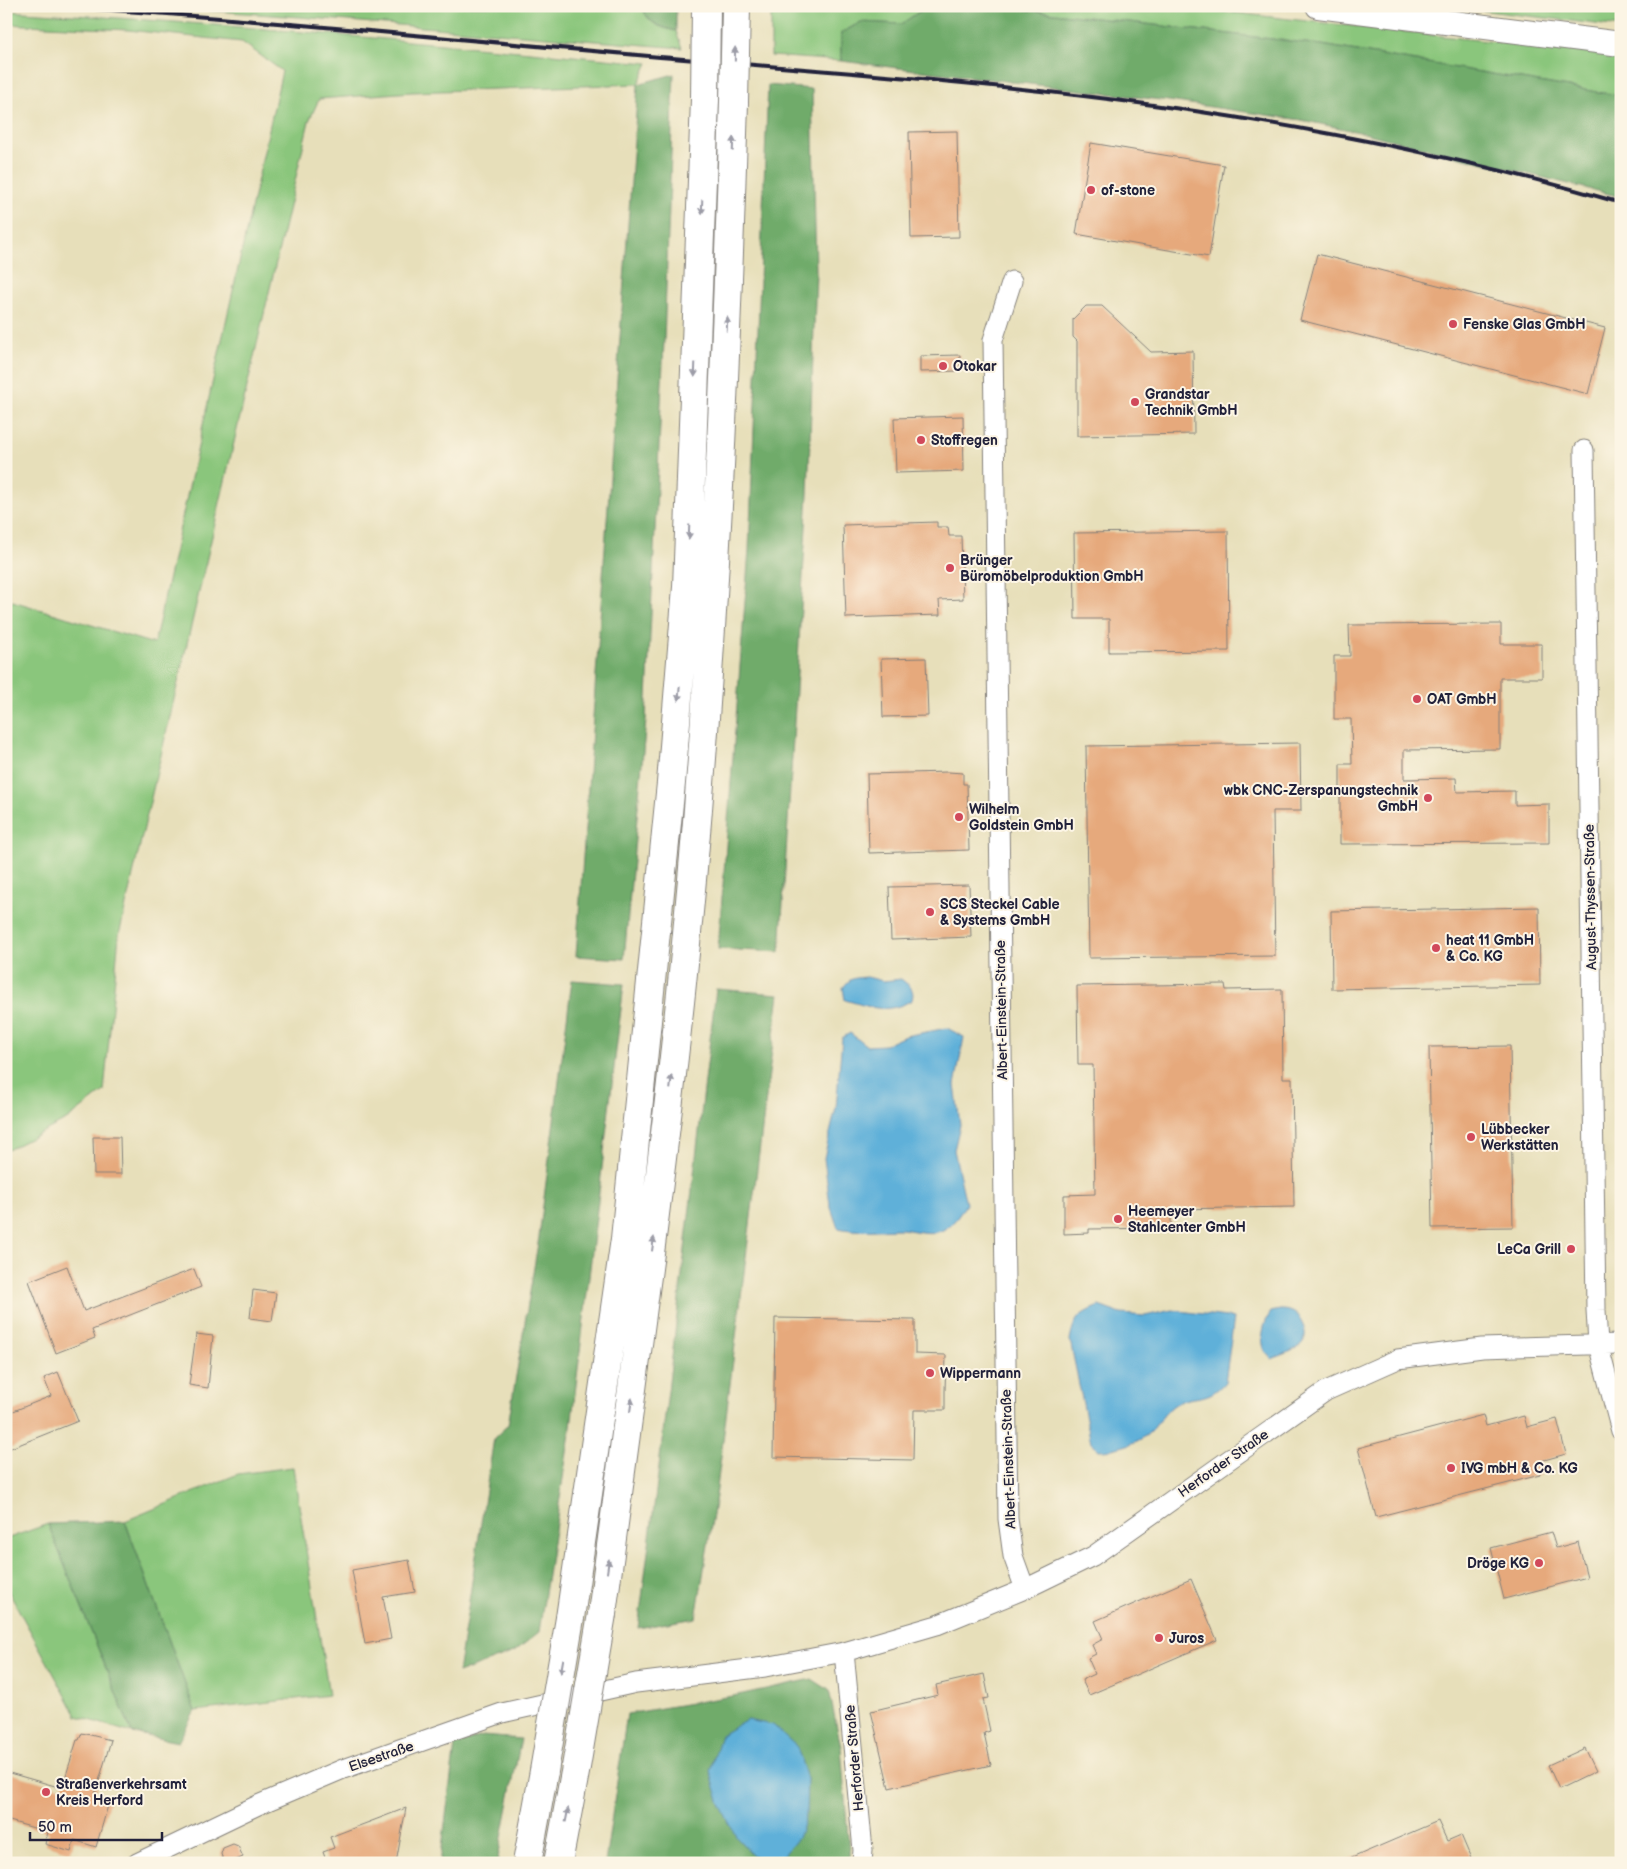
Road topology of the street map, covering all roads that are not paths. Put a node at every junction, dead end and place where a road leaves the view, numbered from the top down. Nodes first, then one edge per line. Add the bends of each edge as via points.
1 (706, 6) edge
2 (736, 6) edge
3 (1318, 6) edge
4 (1621, 44) edge
5 (1012, 281) dead end
6 (1584, 450) dead end
7 (1598, 1344) junction
8 (1621, 1344) edge
9 (1621, 1431) edge
10 (1025, 1589) junction
11 (844, 1652) junction
12 (636, 1683) joint
13 (137, 1863) edge
14 (527, 1863) edge
15 (558, 1863) edge
16 (862, 1863) edge

1 -> 14 highway, bridge via 687,587 671,783 624,1239 570,1618
15 -> 2 highway, bridge via 602,1614 653,1239 681,991 702,762 726,372
3 - 4 main road
5 - 10 street, Albert-Einstein-Straße via 993,340 1008,1518 1013,1556
6 - 7 street, August-Thyssen-Straße
7 - 8 street, Herforder Straße
7 - 9 street, August-Thyssen-Straße
7 - 10 street, Herforder Straße via 1482,1348 1398,1359 1326,1391 1093,1556
10 - 11 street, Herforder Straße via 937,1625
11 - 12 street, Herforder Straße
11 - 16 street, Herforder Straße
12 - 13 street, Elsestraße via 502,1713 343,1769 258,1805

